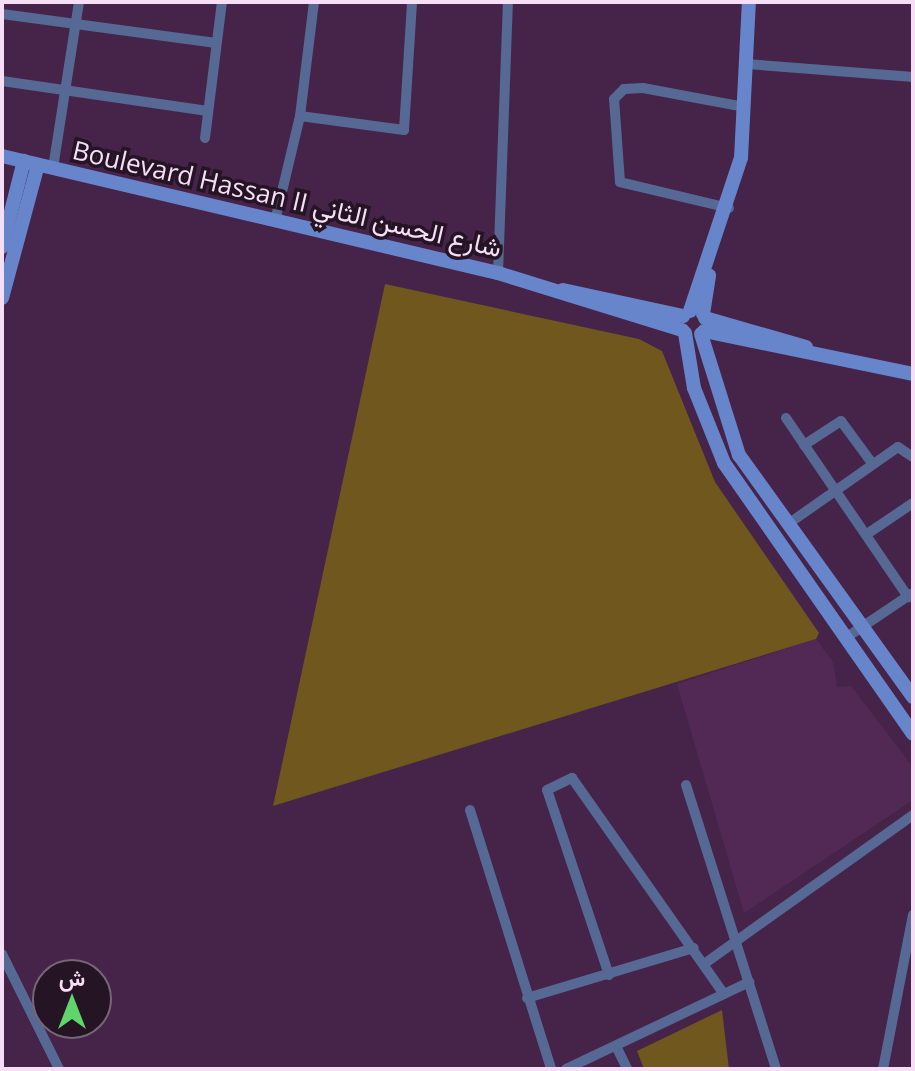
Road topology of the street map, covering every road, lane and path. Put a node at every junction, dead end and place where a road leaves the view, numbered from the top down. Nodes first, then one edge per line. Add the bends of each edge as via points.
1 (79, 2) edge
2 (222, 2) edge
3 (314, 2) edge
4 (412, 2) edge
5 (508, 2) edge
6 (749, 2) edge
7 (2, 14) edge
8 (76, 22) junction
9 (216, 43) junction
10 (747, 64) junction
11 (913, 77) edge
12 (2, 81) edge
13 (65, 91) junction
14 (745, 107) junction
15 (208, 111) junction
16 (300, 116) junction
17 (205, 138) dead end
18 (2, 156) edge
19 (31, 163) junction
20 (53, 168) junction
21 (729, 208) junction
22 (275, 221) junction
23 (2, 247) edge
24 (498, 273) junction
25 (2, 298) edge
26 (694, 323) junction
27 (913, 374) edge
28 (786, 418) dead end
29 (804, 445) junction
30 (913, 457) edge
31 (872, 463) junction
32 (835, 489) junction
33 (912, 505) edge
34 (788, 524) junction
35 (867, 534) junction
36 (910, 595) edge
37 (864, 626) junction
38 (847, 637) junction
39 (913, 697) edge
40 (913, 734) edge
41 (686, 785) dead end
42 (470, 810) dead end
43 (913, 815) edge
44 (913, 915) edge
45 (735, 942) junction
46 (694, 948) junction
47 (2, 954) edge
48 (704, 964) junction
49 (609, 975) junction
50 (749, 982) junction
51 (724, 994) junction
52 (527, 998) junction
53 (616, 1046) junction
54 (59, 1069) edge
55 (551, 1069) edge
56 (566, 1069) edge
57 (627, 1069) edge
58 (776, 1069) edge
59 (883, 1069) edge

1 - 8 street
2 - 9 street
3 - 16 street
4 - 16 street via 404,130
5 - 24 street
6 - 10 main road
7 - 8 street
8 - 9 street
8 - 13 street
9 - 15 street
10 - 11 street
10 - 14 main road
12 - 13 street
13 - 15 street
13 - 20 street
14 - 21 main road
14 - 21 street via 643,88 624,89 614,99 620,182
15 - 17 street
16 - 22 street
18 - 19 main road, Boulevard Hassan II شارع الحسن الثاني
19 - 20 main road, Boulevard Hassan II شارع الحسن الثاني
19 - 23 main road
19 - 25 main road
20 - 22 main road, Boulevard Hassan II شارع الحسن الثاني
21 - 26 main road
22 - 24 main road, Boulevard Hassan II شارع الحسن الثاني
24 - 26 main road, Boulevard Hassan II شارع الحسن الثاني via 561,290 599,292
26 - 27 main road, Boulevard Hassan II شارع الحسن الثاني
26 - 34 main road via 731,441
26 - 38 main road via 694,388 724,463
28 - 29 street
29 - 31 street via 841,421
29 - 32 street
30 - 31 street via 898,447
31 - 32 street
32 - 34 street
32 - 35 street
33 - 35 street
34 - 37 main road
35 - 36 street
36 - 37 street
37 - 38 street
37 - 39 main road
38 - 40 main road
41 - 45 street
42 - 52 street
43 - 45 street
44 - 59 street
45 - 48 street
45 - 50 street
46 - 48 street
46 - 49 street
46 - 49 street via 577,779 549,784
47 - 54 street
48 - 51 street
49 - 52 street
50 - 51 street
50 - 58 street
51 - 53 street
52 - 55 street
53 - 56 street
53 - 57 street

